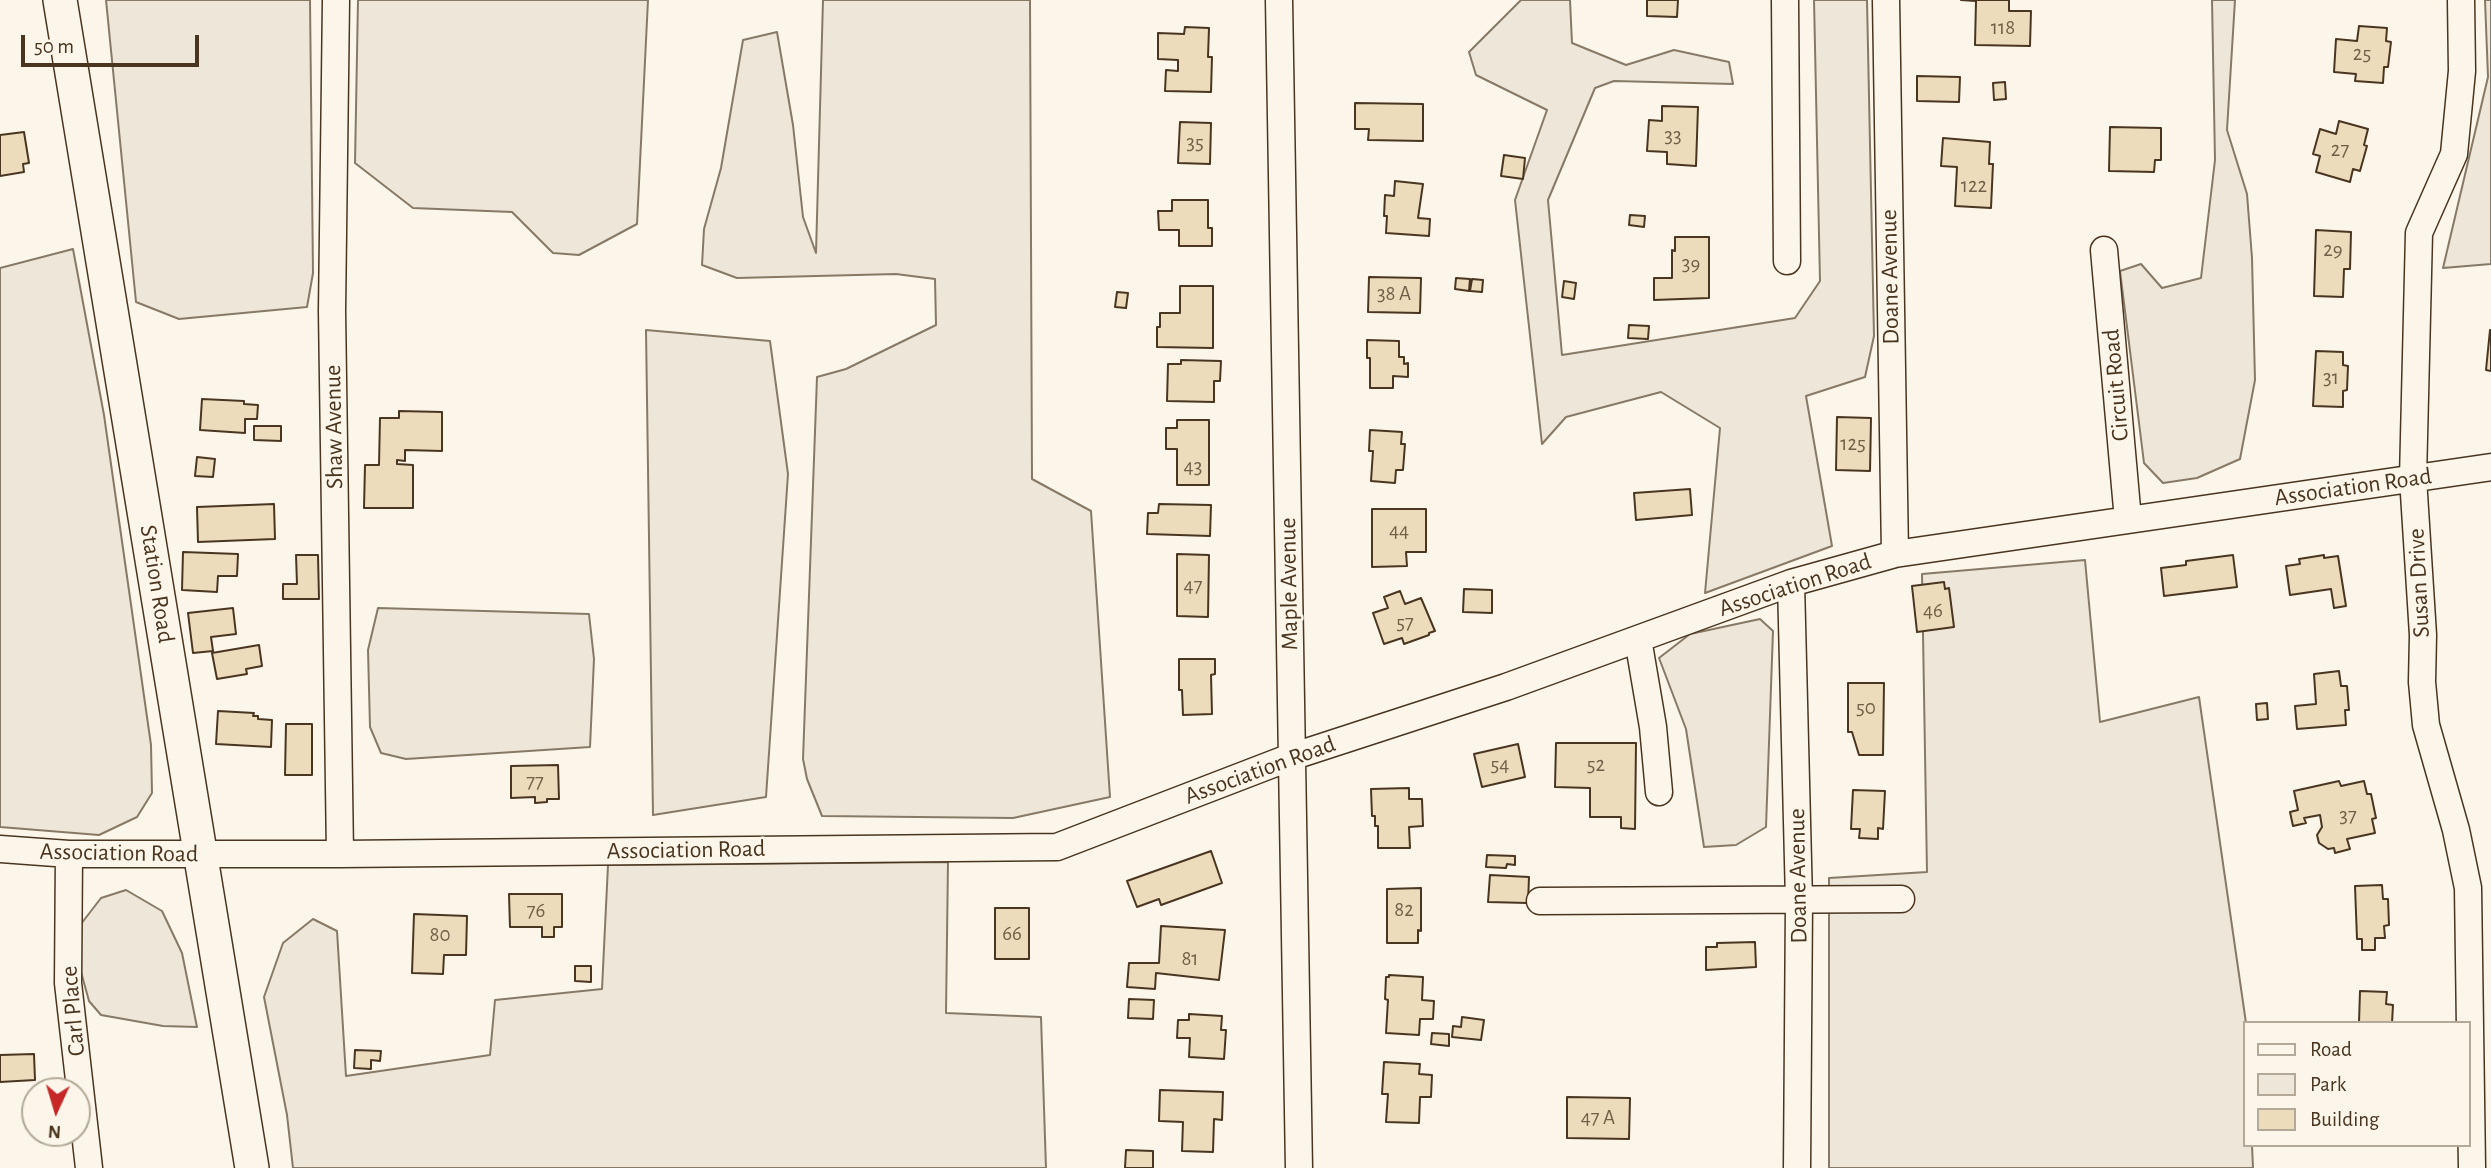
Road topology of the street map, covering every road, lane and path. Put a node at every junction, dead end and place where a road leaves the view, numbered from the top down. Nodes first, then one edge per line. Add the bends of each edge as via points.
1 (60, 0) edge
2 (336, 0) edge
3 (1279, 0) edge
4 (1785, 0) edge
5 (1886, 0) edge
6 (2461, 0) edge
7 (2104, 250) dead end
8 (1787, 261) dead end
9 (2491, 467) edge
10 (2413, 478) junction
11 (2128, 520) junction
12 (1895, 554) junction
13 (1791, 583) junction
14 (1638, 639) junction
15 (1291, 757) junction
16 (1659, 792) dead end
17 (0, 849) edge
18 (69, 854) junction
19 (340, 854) junction
20 (201, 855) junction
21 (1901, 899) dead end
22 (1540, 901) dead end
23 (1799, 901) junction
24 (2470, 1021) edge
25 (2470, 1028) edge
26 (89, 1168) edge
27 (252, 1168) edge
28 (1299, 1168) edge
29 (1797, 1168) edge
30 (2472, 1168) edge

1 - 20 main road, Station Road
2 - 19 street, Shaw Avenue via 332,311
3 - 15 street, Maple Avenue
4 - 8 street
5 - 12 street, Doane Avenue
6 - 10 street, Susan Drive via 2462,71 2454,154 2419,233
7 - 11 street, Circuit Road
9 - 10 street, Association Road
10 - 11 street, Association Road
10 - 24 street, Susan Drive via 2426,724 2468,888
11 - 12 street, Association Road
12 - 13 street, Association Road
13 - 14 street, Association Road
13 - 23 street, Doane Avenue
14 - 15 street, Association Road
14 - 16 street
15 - 19 street, Association Road via 1057,847
15 - 28 street, Maple Avenue
17 - 18 street, Association Road
18 - 20 street, Association Road
18 - 26 street, Carl Place via 68,983
19 - 20 street, Association Road
20 - 27 main road, Station Road
21 - 23 street
22 - 23 street
23 - 29 street, Doane Avenue
25 - 30 street, Susan Drive

